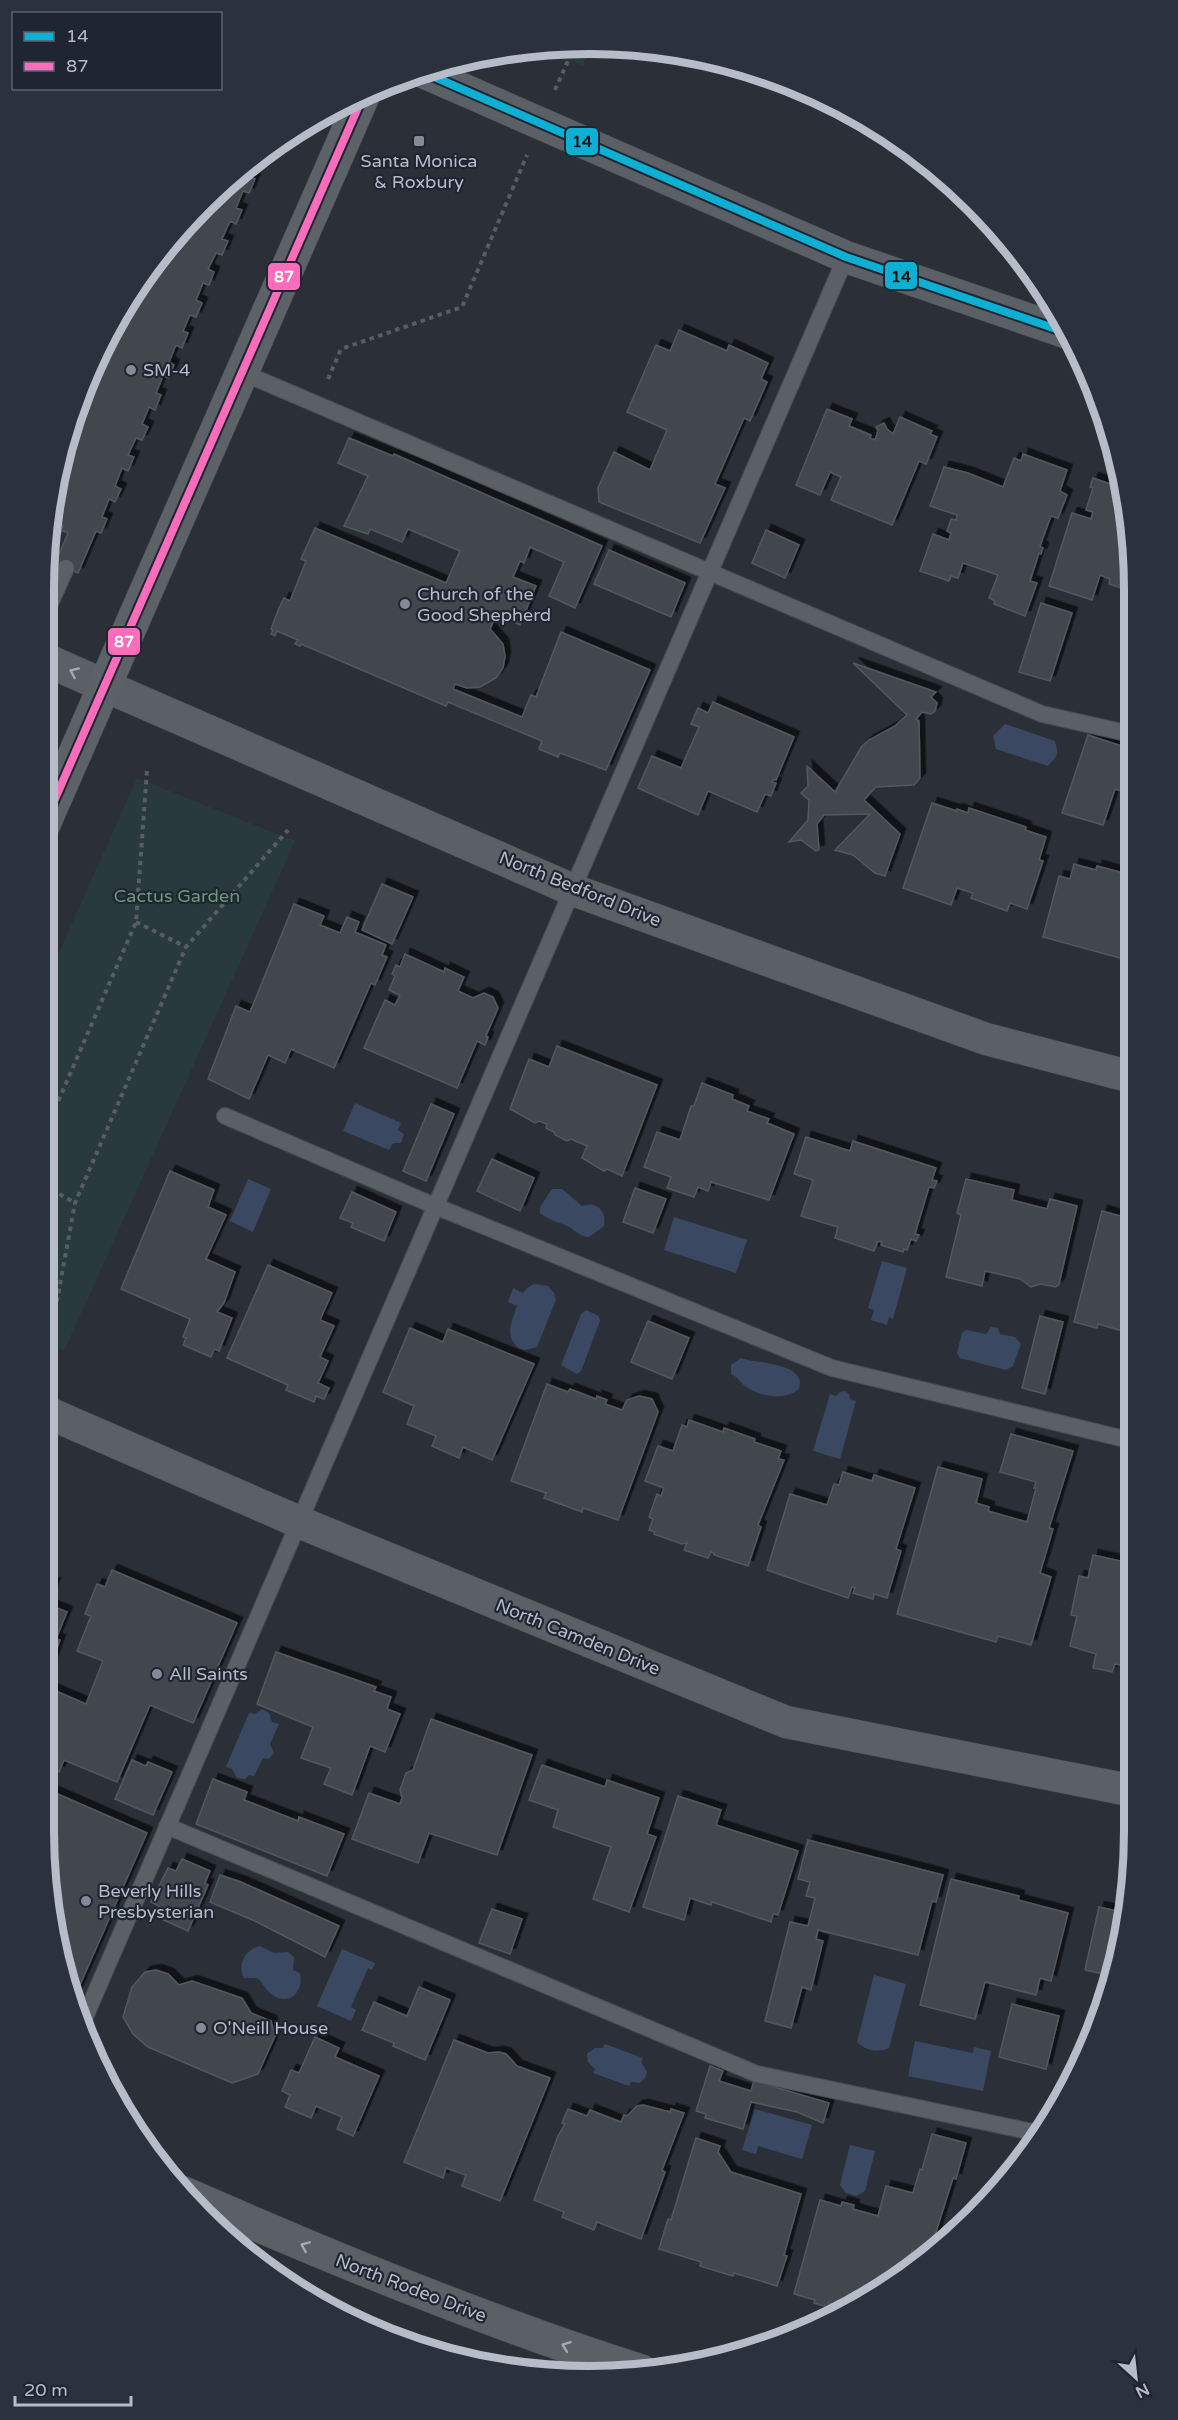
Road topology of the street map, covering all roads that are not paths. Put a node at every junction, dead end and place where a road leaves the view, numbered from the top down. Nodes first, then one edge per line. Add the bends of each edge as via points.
1 (434, 77) edge
2 (359, 106) edge
3 (846, 257) junction
4 (1056, 329) edge
5 (241, 372) junction
6 (66, 568) dead end
7 (710, 572) junction
8 (54, 595) edge
9 (54, 663) edge
10 (105, 686) junction
11 (1124, 732) edge
12 (54, 801) edge
13 (573, 890) junction
14 (1124, 1075) edge
15 (225, 1116) dead end
16 (435, 1206) junction
17 (54, 1415) edge
18 (1124, 1440) edge
19 (299, 1522) junction
20 (1124, 1789) edge
21 (167, 1827) junction
22 (86, 2014) edge
23 (1031, 2132) edge
24 (204, 2202) edge
25 (622, 2365) edge

1 - 3 street
2 - 5 main road
3 - 4 street
3 - 7 lane
5 - 7 lane
5 - 10 main road
6 - 8 lane
7 - 11 lane via 1042,714
7 - 13 lane
10 -> 9 street, North Bedford Drive
10 - 12 main road
10 - 13 street, North Bedford Drive
13 - 14 street, North Bedford Drive via 986,1039
13 - 16 lane
15 - 16 lane
16 - 18 lane via 832,1368
16 - 19 lane
17 - 19 street, North Camden Drive
19 - 20 street, North Camden Drive via 786,1722
19 - 21 lane
21 - 22 lane
21 - 23 lane via 758,2074
25 -> 24 street, North Rodeo Drive via 437,2299

